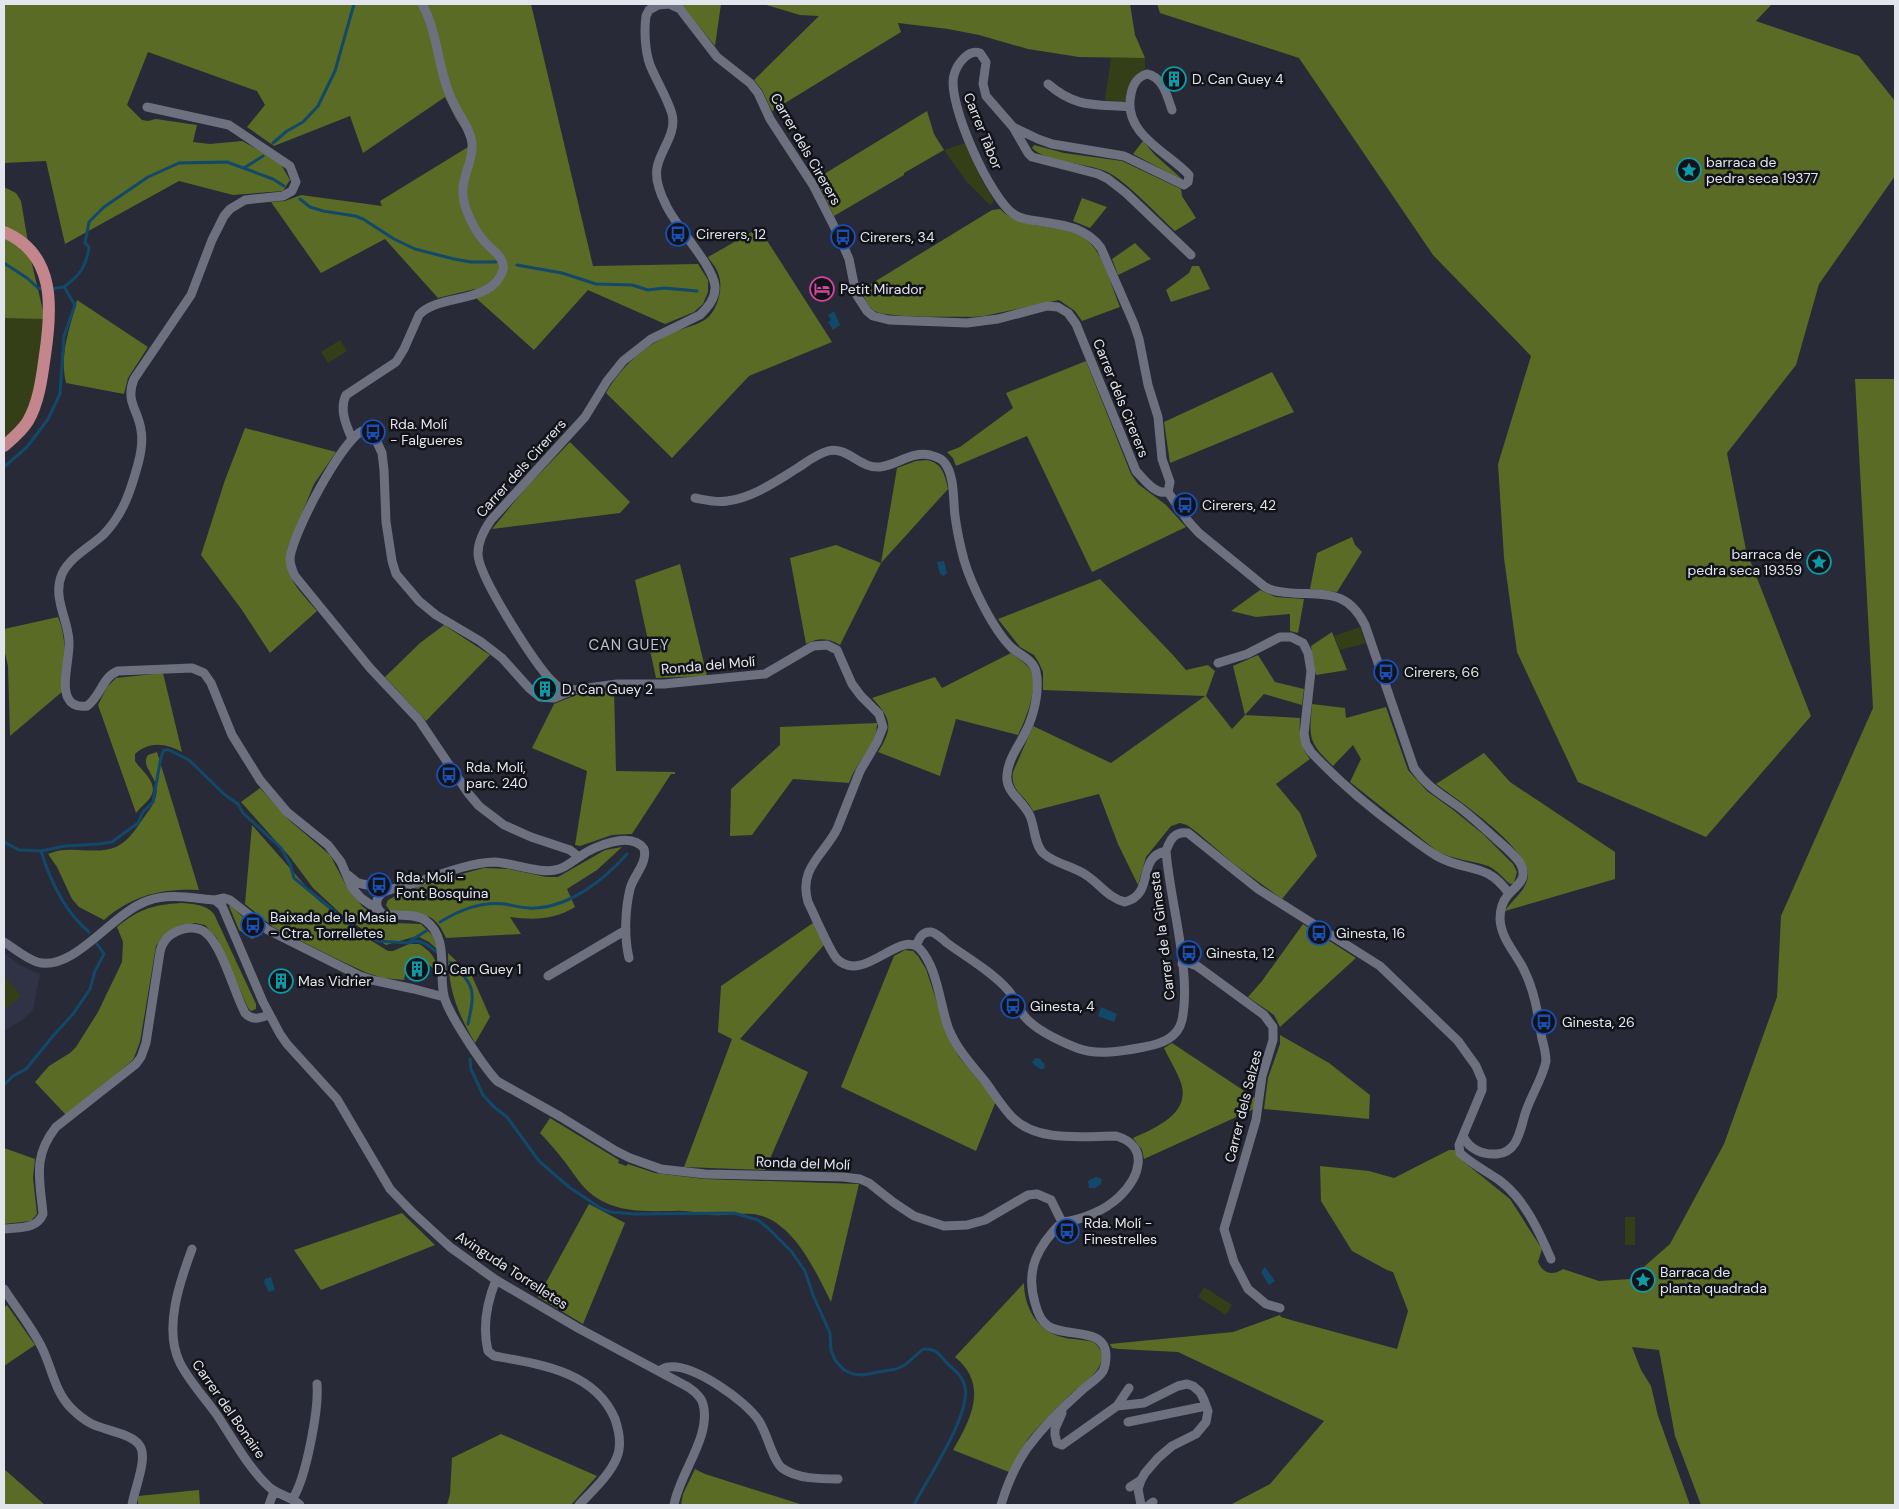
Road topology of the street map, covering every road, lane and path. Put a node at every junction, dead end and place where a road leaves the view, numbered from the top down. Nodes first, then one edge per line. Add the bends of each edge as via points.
1 (422, 4) edge
2 (1048, 84) dead end
3 (147, 107) dead end
4 (1129, 107) junction
5 (1172, 110) dead end
6 (1013, 127) junction
7 (4, 232) edge
8 (1191, 255) dead end
9 (352, 439) junction
10 (4, 446) edge
11 (1168, 492) junction
12 (695, 498) dead end
13 (1218, 663) dead end
14 (565, 693) junction
15 (1166, 851) junction
16 (579, 857) junction
17 (345, 870) junction
18 (390, 890) junction
19 (1509, 894) junction
20 (215, 900) junction
21 (379, 910) junction
22 (626, 930) junction
23 (4, 942) edge
24 (916, 946) junction
25 (629, 958) dead end
26 (1182, 964) junction
27 (548, 976) dead end
28 (444, 997) junction
29 (269, 1015) junction
30 (1463, 1136) junction
31 (1062, 1222) junction
32 (4, 1229) edge
33 (192, 1248) dead end
34 (1551, 1259) dead end
35 (496, 1280) junction
36 (4, 1289) edge
37 (1280, 1308) dead end
38 (659, 1371) junction
39 (317, 1384) dead end
40 (1129, 1388) dead end
41 (1065, 1406) junction
42 (1117, 1406) junction
43 (1206, 1406) junction
44 (1128, 1422) dead end
45 (838, 1479) dead end
46 (1141, 1480) junction
47 (1130, 1487) dead end
48 (274, 1491) junction
49 (293, 1498) junction
50 (132, 1505) edge
51 (269, 1505) edge
52 (300, 1505) edge
53 (579, 1505) edge
54 (674, 1505) edge
55 (1001, 1505) edge
56 (1141, 1505) edge

1 - 9 street via 431,22 445,85 470,134 472,154 462,192 467,211 481,238 504,264 494,283 479,293 422,311 396,362 346,395 343,412
2 - 4 street via 1078,102
3 - 17 street via 229,124 290,166 296,182 289,194 244,200 224,216 207,250 193,290 134,379 130,394 142,444 130,491 124,507 109,528 70,563 60,582 59,600 69,639 66,692 75,705 88,706 108,676 118,671 200,670 208,677 232,735 260,780 287,812 328,845
4 - 5 street via 1134,84 1147,74 1157,78
4 - 6 street, Carrer Tàbor via 1146,138 1189,176 1186,183 1180,184 1124,156 1052,144
6 - 8 street via 1032,157 1108,178
6 - 11 street, Carrer Tàbor via 986,96 983,84 985,58 976,51 968,54 954,75 954,100 997,197 1020,218 1082,231 1092,238 1104,255 1139,339 1158,417 1162,459 1170,482
7 - 10 main road via 17,238 38,258 50,308 50,327 38,397 28,422
9 - 14 street, Ronda del Molí via 362,431 368,432 380,446 389,544 394,569 400,580 436,615 502,658 537,695 549,699
9 - 16 street via 323,480 294,546 290,565 295,576 370,668 419,720 479,806 504,825 570,850
11 - 14 street, Carrer dels Cirerers via 1162,493 1147,484 1136,470 1076,324 1068,313 1058,307 1047,306 998,319 967,323 890,320 867,312 856,294 849,259 840,238 758,93 717,57 680,9 669,4 658,5 646,16 648,55 673,124 656,169 657,178 671,214 713,277 713,298 700,315 651,339 623,360 585,417 491,520 478,548 480,565 506,615 545,673
11 - 19 street via 1199,533 1265,587 1275,592 1340,598 1357,611 1365,625 1416,772 1429,787 1465,812 1508,849 1520,864 1520,885
12 - 15 street via 726,502 745,496 830,451 845,453 866,466 877,467 916,455 930,455 944,461 950,474 958,538 973,584 1004,638 1036,670 1033,710 1006,777 1008,786 1030,815 1041,851 1084,873 1112,897 1125,902 1140,892 1152,858
13 - 19 street via 1247,654 1280,637 1291,637 1303,643 1311,671 1304,734 1311,752 1363,802 1429,850 1442,858 1481,869 1501,883
14 - 24 street, Ronda del Molí via 617,684 664,684 765,674 813,646 827,645 837,650 852,684 881,718 883,730 860,771 833,838 811,866 806,880 806,895 834,955 843,964 862,965 904,945
15 - 26 street, Carrer de la Ginesta
15 - 30 street, Carrer de la Ginesta via 1173,836 1188,834 1258,889 1380,966 1412,996 1458,1041 1482,1080 1482,1090
16 - 18 street via 552,871 495,862 480,864
16 - 22 street via 615,841 629,841 642,846 645,856 630,891
17 - 18 street via 358,883
17 - 21 street, Ronda del Molí via 352,888
18 - 21 street via 379,897 376,905
19 - 30 street via 1501,907 1500,925 1531,986 1546,1062 1518,1138 1510,1149 1496,1154 1479,1152 1470,1147
20 - 23 street via 171,896 148,900 123,913 71,957 52,964 35,961
20 - 28 street via 230,900 268,930 360,976
20 - 29 street, Avinguda Torrelletes via 222,906
21 - 28 street, Ronda del Molí via 393,916 422,918 433,927 442,955
22 - 25 street
22 - 27 street
24 - 26 street, Carrer de la Ginesta via 924,933 935,933 992,975 1008,990 1025,1017 1038,1028 1078,1048 1096,1053 1153,1045 1175,1035 1185,1004
24 - 31 street via 930,967 959,1050 1012,1117 1037,1131 1065,1136 1116,1136 1132,1143 1135,1148 1139,1163 1137,1172 1119,1197 1102,1209
26 - 37 street, Carrer dels Salzes via 1196,966 1264,1015 1273,1027 1256,1120 1224,1230 1232,1257 1248,1289 1266,1304
28 - 31 street, Ronda del Molí via 464,1034 497,1081 630,1158 661,1169 688,1173 860,1179 914,1216 944,1226 985,1220 1028,1195 1037,1194 1051,1200
29 - 32 street via 255,1019 245,1013 218,951 202,930 188,928 168,937 160,952 141,1057 52,1133 39,1166 43,1214 32,1226
29 - 35 street, Avinguda Torrelletes via 287,1044 337,1099 396,1196 441,1240
30 - 34 street via 1460,1153 1517,1198 1539,1232
31 - 41 street via 1049,1236 1034,1262 1031,1279 1036,1310 1052,1328 1090,1335 1099,1340 1106,1356 1102,1372
33 - 48 street, Carrer del Bonaire via 175,1307 176,1351 182,1367 246,1460
35 - 38 street, Avinguda Torrelletes
35 - 53 street via 487,1305 488,1351 494,1356 555,1369 582,1381 601,1398 617,1425 620,1441 617,1457
36 - 50 street via 43,1349 64,1401 91,1424 130,1438 140,1446 139,1475
38 - 45 street via 679,1368 707,1378 748,1408 768,1439 774,1458 784,1469 799,1475
38 - 54 street, Avinguda Torrelletes via 697,1394 704,1409 702,1434
39 - 49 street via 316,1411 301,1480
40 - 42 street
41 - 42 street via 1054,1435 1057,1443 1062,1445
41 - 55 street via 1027,1448
42 - 43 street via 1144,1403 1187,1384 1200,1392
43 - 44 street
43 - 46 street via 1208,1416 1203,1428 1172,1446
46 - 47 street
46 - 56 street via 1138,1496
48 - 49 street, Carrer del Bonaire
48 - 51 street
49 - 52 street, Carrer del Bonaire

